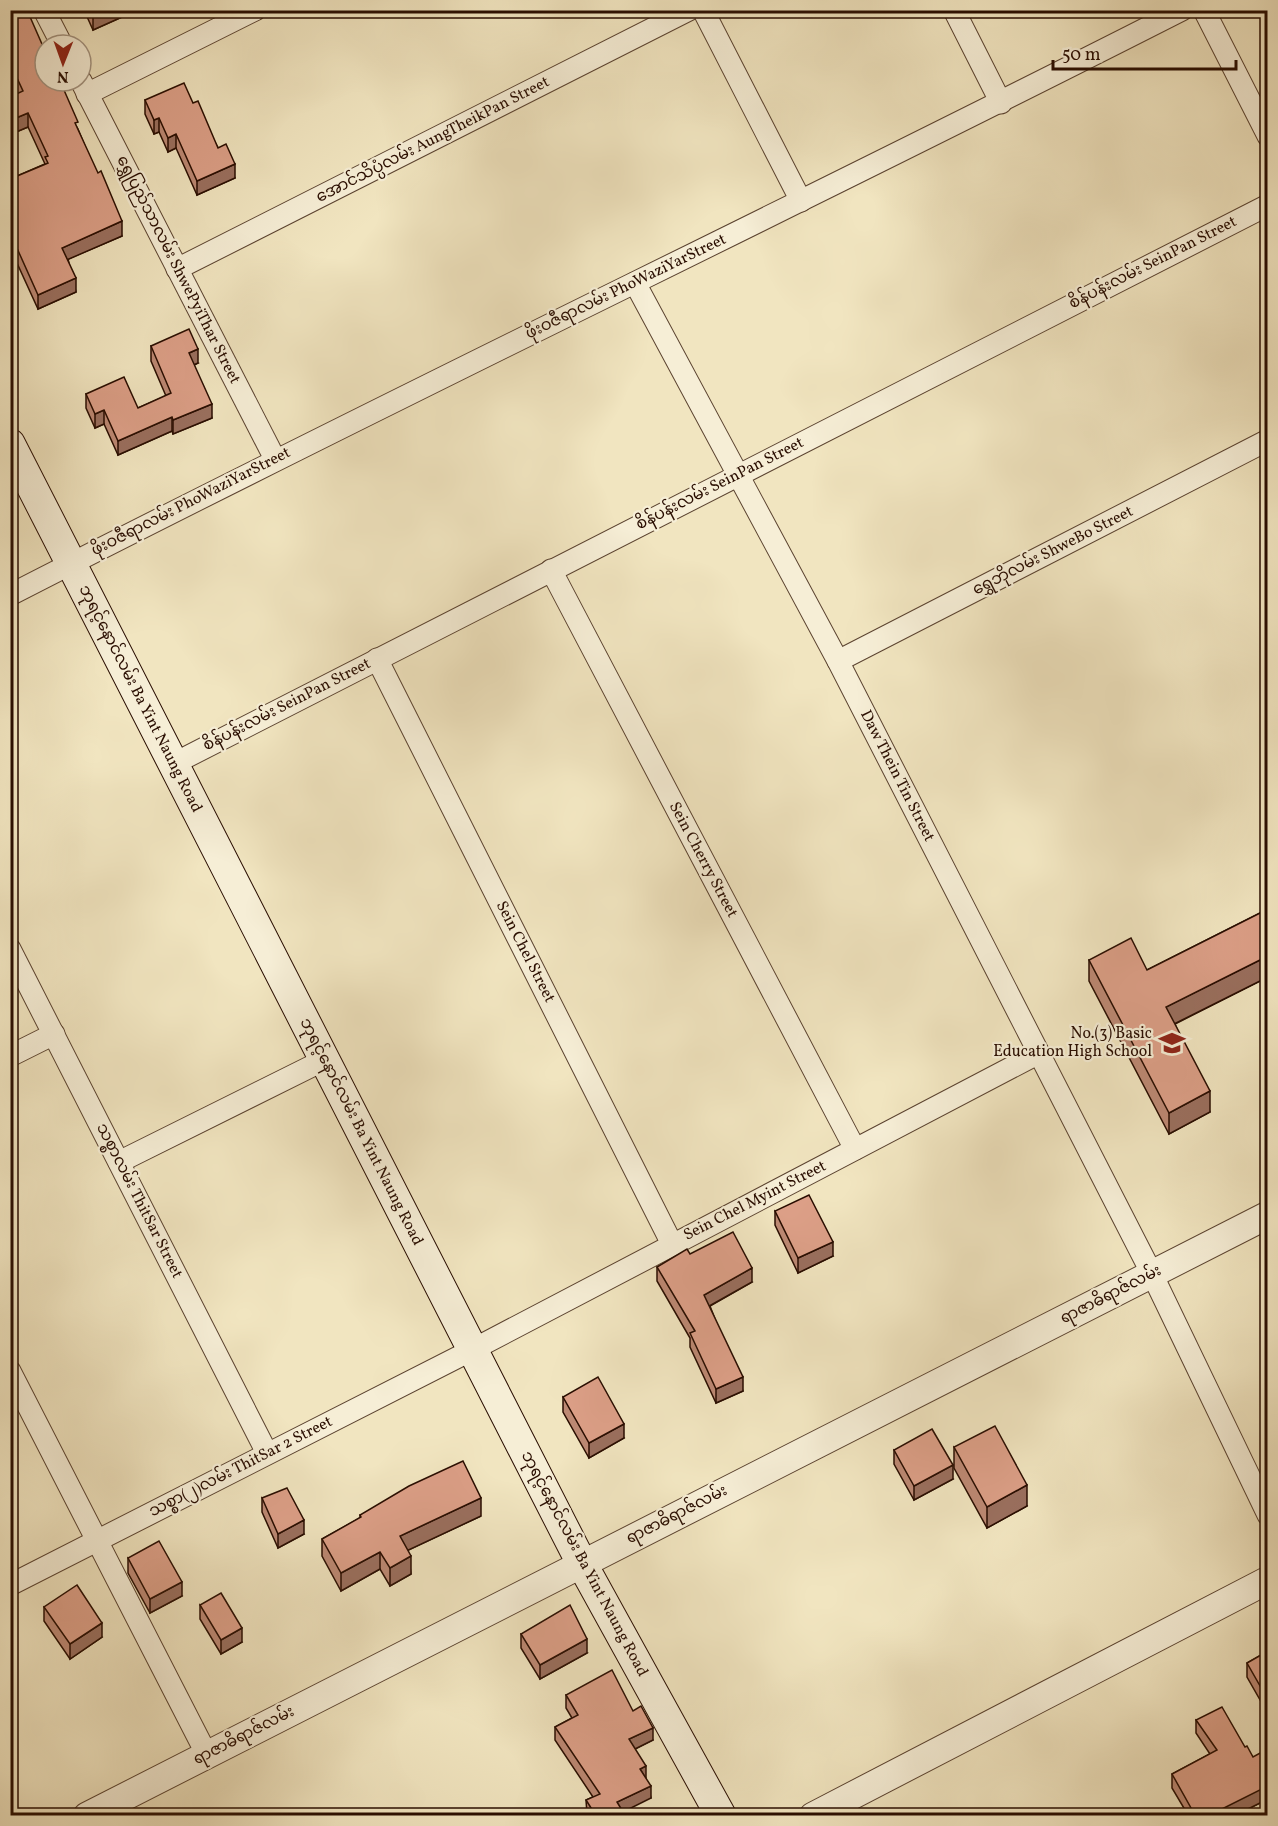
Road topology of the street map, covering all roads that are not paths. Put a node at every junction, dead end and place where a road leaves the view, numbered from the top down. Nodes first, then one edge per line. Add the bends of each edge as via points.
1 (44, 10) edge
2 (255, 10) edge
3 (689, 10) edge
4 (703, 10) edge
5 (954, 10) edge
6 (1182, 10) edge
7 (1204, 10) edge
8 (56, 33) edge
9 (93, 84) edge
10 (87, 93) edge
11 (1000, 103) junction
12 (1268, 136) edge
13 (801, 201) junction
14 (1268, 205) edge
15 (177, 269) junction
16 (635, 283) junction
17 (1268, 440) edge
18 (10, 444) edge
19 (275, 459) junction
20 (737, 475) junction
21 (71, 564) junction
22 (551, 570) junction
23 (10, 594) edge
24 (378, 659) junction
25 (838, 661) junction
26 (173, 764) junction
27 (10, 950) edge
28 (54, 1034) junction
29 (1039, 1053) junction
30 (10, 1056) edge
31 (324, 1060) junction
32 (855, 1149) junction
33 (119, 1162) junction
34 (1268, 1215) edge
35 (672, 1244) junction
36 (1152, 1274) junction
37 (472, 1350) junction
38 (10, 1371) edge
39 (267, 1453) junction
40 (1268, 1515) edge
41 (97, 1540) junction
42 (582, 1564) junction
43 (1268, 1580) edge
44 (10, 1585) edge
45 (207, 1755) junction
46 (87, 1815) edge
47 (721, 1815) edge
48 (813, 1815) edge

1 - 8 street
2 - 9 street
3 - 15 street, အောင်သိပ္ပံလမ်း AungTheikPan Street
4 - 13 street
5 - 11 street
6 - 11 street, ဖိုးဝဇီရာလမ်း PhoWaziYarStreet
7 - 12 street
10 - 15 street, ရွှေပြည်သာလမ်း ShwePyiThar Street
11 - 13 street, ဖိုးဝဇီရာလမ်း PhoWaziYarStreet
13 - 16 street, ဖိုးဝဇီရာလမ်း PhoWaziYarStreet
14 - 20 street, စိန်ပန်းလမ်း SeinPan Street
15 - 19 street, ရွှေပြည်သာလမ်း ShwePyiThar Street
16 - 19 street, ဖိုးဝဇီရာလမ်း PhoWaziYarStreet
16 - 20 street, Daw Thein Tin Street
17 - 25 street, ရွှေဘိုလမ်း ShweBo Street
18 - 21 main road, ဘုရင့်နောင်လမ်း Ba Yint Naung Road
19 - 21 street, ဖိုးဝဇီရာလမ်း PhoWaziYarStreet
20 - 22 street, စိန်ပန်းလမ်း SeinPan Street
20 - 25 street, Daw Thein Tin Street
21 - 23 street, ဖိုးဝဇီရာလမ်း PhoWaziYarStreet
21 - 26 main road, ဘုရင့်နောင်လမ်း Ba Yint Naung Road
22 - 24 street, စိန်ပန်းလမ်း SeinPan Street
22 - 32 street, Sein Cherry Street
24 - 26 street, စိန်ပန်းလမ်း SeinPan Street
24 - 35 street, Sein Chel Street
25 - 29 street, Daw Thein Tin Street
26 - 31 main road, ဘုရင့်နောင်လမ်း Ba Yint Naung Road
27 - 28 street, သစ္စာလမ်း ThitSar Street
28 - 30 street
28 - 33 street, သစ္စာလမ်း ThitSar Street
29 - 32 street, Sein Chel Myint Street
29 - 36 street, Daw Thein Tin Street
31 - 33 street
31 - 37 main road, ဘုရင့်နောင်လမ်း Ba Yint Naung Road
32 - 35 street, Sein Chel Myint Street
33 - 39 street, သစ္စာလမ်း ThitSar Street
34 - 36 street, ရာဇာဓိရာဇ်လမ်း
35 - 37 street, Sein Chel Myint Street
36 - 40 street, Daw Thein Tin Street
36 - 42 street, ရာဇာဓိရာဇ်လမ်း
37 - 39 street, သစ္စာ(၂)လမ်း ThitSar 2 Street
37 - 42 main road, ဘုရင့်နောင်လမ်း Ba Yint Naung Road
38 - 41 street
39 - 41 street, သစ္စာ(၂)လမ်း ThitSar 2 Street
41 - 44 street, သစ္စာ(၂)လမ်း ThitSar 2 Street
41 - 45 street
42 - 45 street, ရာဇာဓိရာဇ်လမ်း
42 - 47 main road, ဘုရင့်နောင်လမ်း Ba Yint Naung Road
43 - 48 street
45 - 46 street, ရာဇာဓိရာဇ်လမ်း

